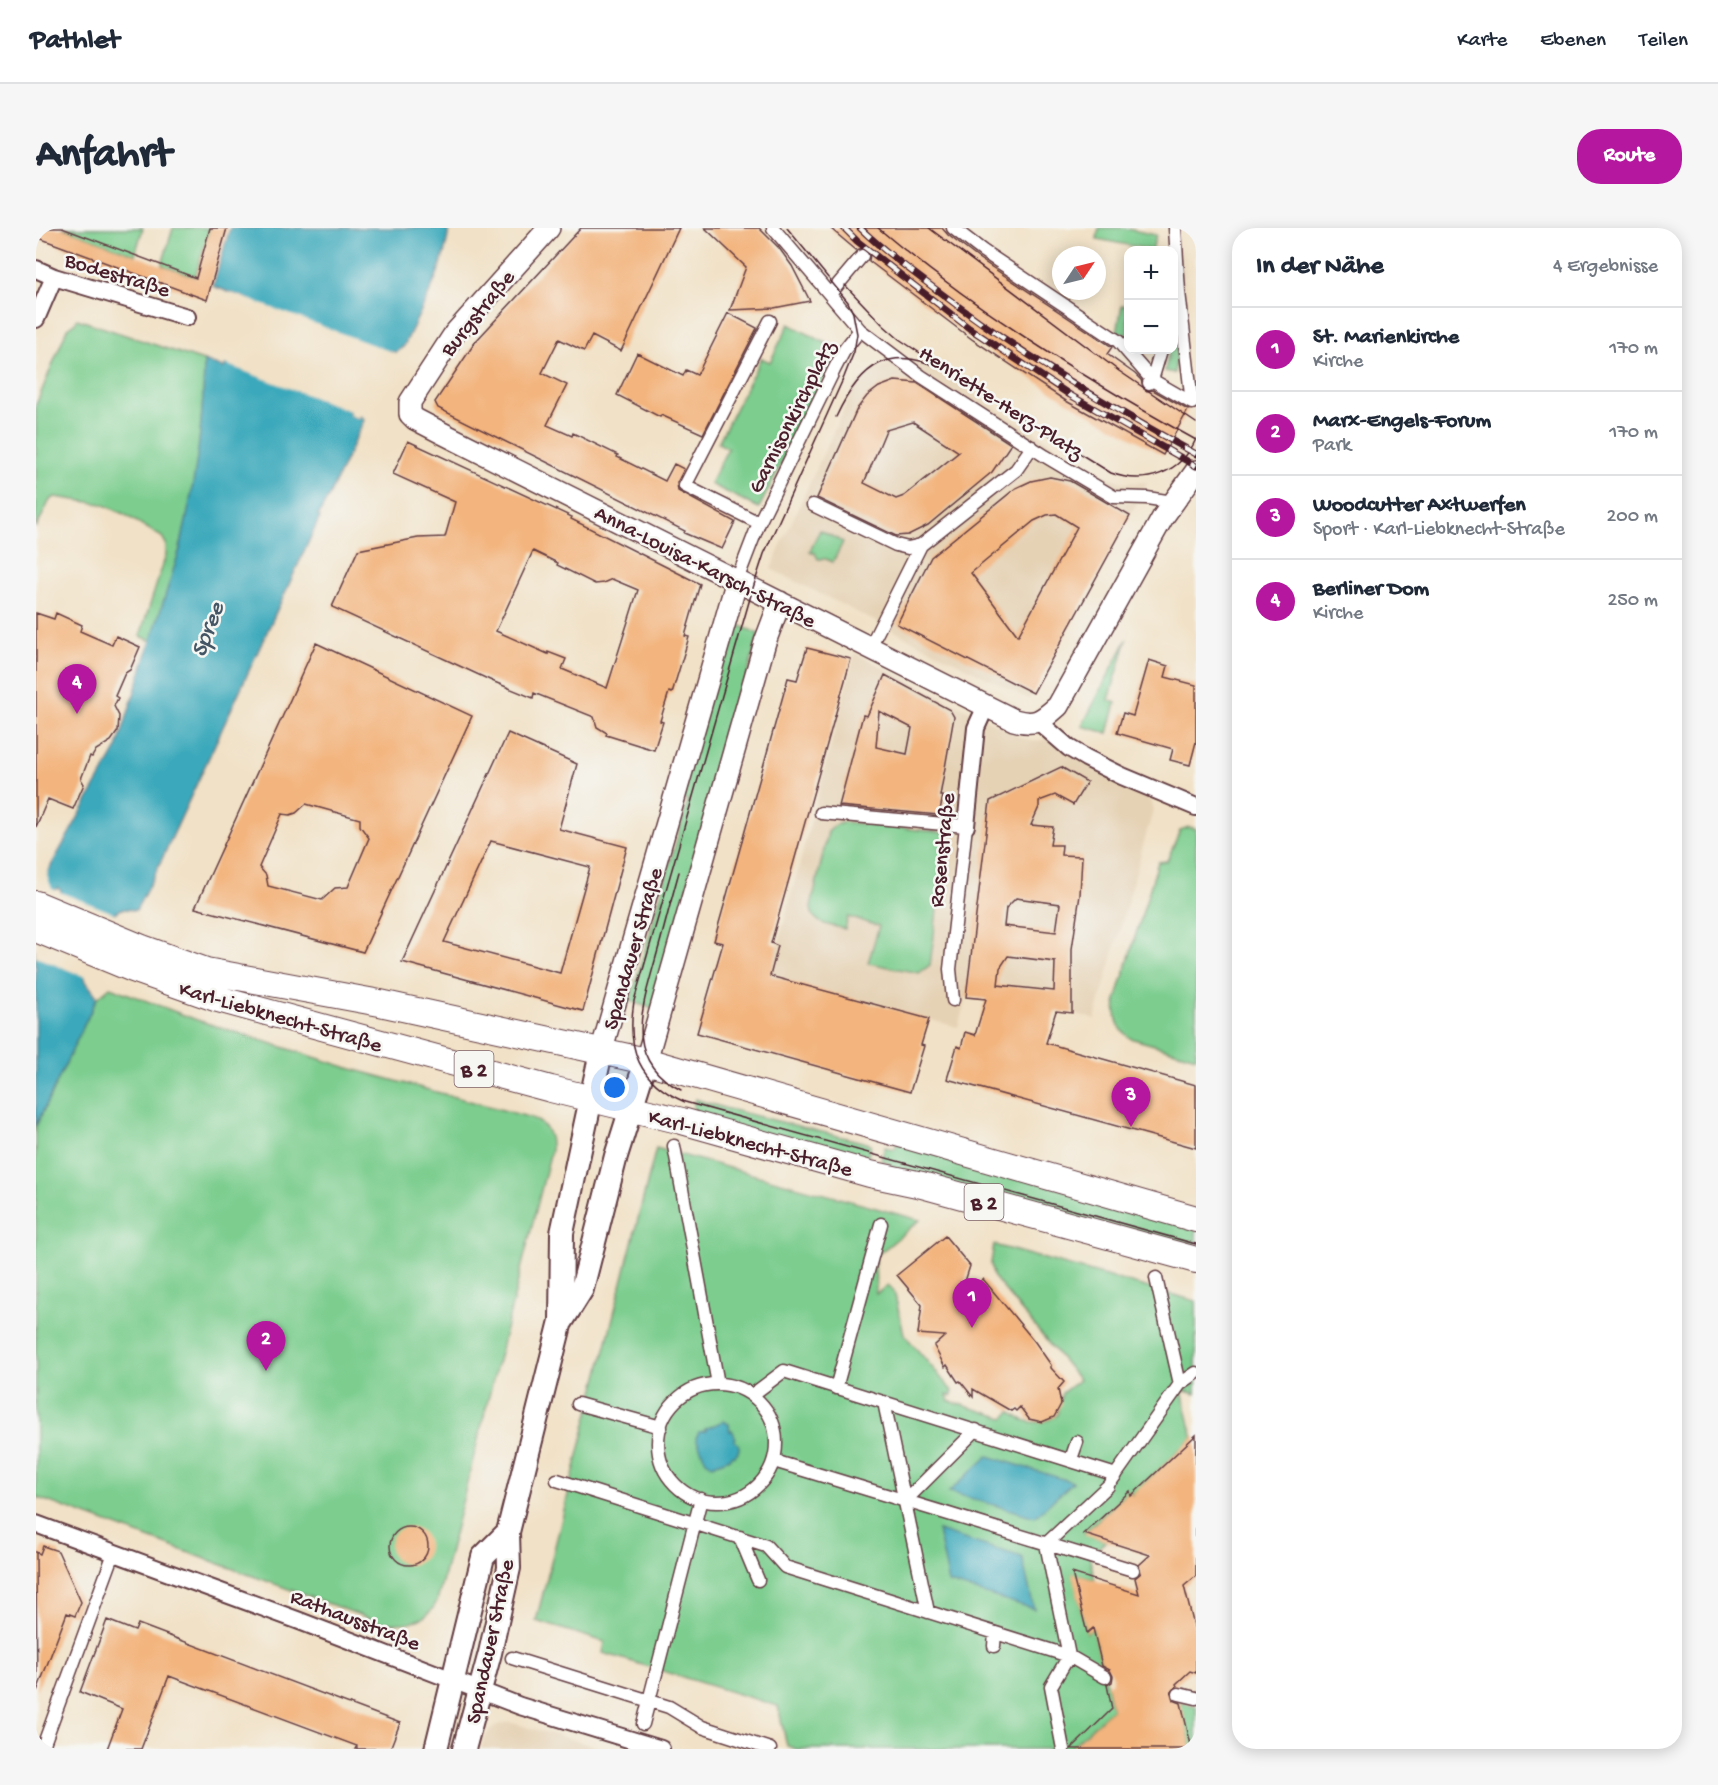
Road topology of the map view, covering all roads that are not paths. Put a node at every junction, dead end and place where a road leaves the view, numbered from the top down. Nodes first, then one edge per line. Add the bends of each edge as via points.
1 (549, 228) edge
2 (773, 228) edge
3 (953, 228) edge
4 (1174, 228) edge
5 (862, 256) dead end
6 (36, 269) edge
7 (54, 277) junction
8 (1179, 292) junction
9 (830, 294) junction
10 (1176, 300) edge
11 (187, 318) dead end
12 (36, 319) edge
13 (770, 321) dead end
14 (860, 330) junction
15 (1160, 354) edge
16 (1151, 381) junction
17 (410, 402) joint
18 (1032, 447) junction
19 (1196, 471) edge
20 (1173, 502) junction
21 (813, 505) dead end
22 (759, 523) junction
23 (921, 545) junction
24 (737, 580) junction
25 (780, 602) junction
26 (870, 647) junction
27 (986, 706) junction
28 (1039, 722) junction
29 (1196, 807) edge
30 (821, 813) dead end
31 (966, 826) junction
32 (36, 904) edge
33 (36, 929) edge
34 (138, 958) junction
35 (953, 1000) dead end
36 (601, 1053) junction
37 (646, 1061) junction
38 (590, 1099) junction
39 (630, 1109) junction
40 (674, 1146) dead end
41 (1196, 1219) edge
42 (880, 1224) dead end
43 (1196, 1260) edge
44 (1156, 1278) dead end
45 (561, 1321) junction
46 (1196, 1373) edge
47 (718, 1384) junction
48 (1180, 1384) junction
49 (836, 1388) junction
50 (752, 1395) junction
51 (884, 1402) junction
52 (578, 1404) dead end
53 (661, 1427) junction
54 (976, 1430) junction
55 (1077, 1442) dead end
56 (1071, 1459) junction
57 (774, 1461) junction
58 (557, 1480) dead end
59 (1112, 1480) junction
60 (701, 1499) junction
61 (904, 1502) junction
62 (36, 1524) edge
63 (696, 1524) junction
64 (508, 1532) junction
65 (740, 1538) junction
66 (1046, 1544) junction
67 (114, 1553) junction
68 (1133, 1570) dead end
69 (758, 1580) dead end
70 (928, 1612) junction
71 (995, 1633) junction
72 (994, 1646) dead end
73 (1069, 1656) junction
74 (512, 1658) dead end
75 (1105, 1677) dead end
76 (453, 1680) junction
77 (481, 1691) junction
78 (1179, 1694) dead end
79 (1196, 1698) edge
80 (649, 1701) junction
81 (643, 1724) dead end
82 (42, 1749) edge
83 (436, 1749) edge
84 (464, 1749) edge
85 (662, 1749) edge
86 (770, 1749) edge
87 (1063, 1749) edge

1 - 17 street, Burgstraße via 455,333
2 - 9 street, Henriette-Herz-Platz
3 - 16 street via 1118,341
4 - 8 street
5 - 9 street
6 - 7 street, Bodestraße
7 - 11 street, Bodestraße
7 - 12 street
8 - 10 street
8 - 16 street via 1192,403
9 - 14 street, Henriette-Herz-Platz
13 - 22 street, Garnisonkirchplatz via 685,486
14 - 18 street, Henriette-Herz-Platz via 921,376
14 - 22 street, Garnisonkirchplatz via 834,370
15 - 16 street
17 - 24 street, Anna-Louisa-Karsch-Straße via 410,414 415,419
18 - 20 street, Henriette-Herz-Platz via 1114,497
18 - 23 street via 1016,470
19 - 20 street
20 - 28 street via 1058,706
21 - 23 street via 896,545
22 - 24 street, Garnisonkirchplatz
23 - 26 street
24 - 25 street, Anna-Louisa-Karsch-Straße
24 - 36 street, Spandauer Straße
25 - 26 street, Anna-Louisa-Karsch-Straße
25 - 37 street, Spandauer Straße via 765,642
26 - 27 street, Anna-Louisa-Karsch-Straße
27 - 28 street, Anna-Louisa-Karsch-Straße via 1027,724
27 - 31 street, Rosenstraße via 976,728
28 - 29 street via 1069,748 1122,777
30 - 31 street
31 - 35 street, Rosenstraße via 950,969
32 - 34 main road, B 2
33 - 34 main road, B 2
34 - 36 main road, Karl-Liebknecht-Straße / B 2 via 380,1003
34 - 38 main road, Karl-Liebknecht-Straße / B 2 via 218,999
36 - 37 main road, Karl-Liebknecht-Straße / B 2
36 - 38 main road, Spandauer Straße
37 - 39 main road, Spandauer Straße
37 - 41 main road, Karl-Liebknecht-Straße / B 2
38 - 39 main road, Karl-Liebknecht-Straße / B 2
38 - 45 main road, Spandauer Straße via 562,1233
39 - 43 main road, Karl-Liebknecht-Straße / B 2
39 - 45 main road, Spandauer Straße via 582,1288
40 - 47 street
42 - 49 street
44 - 48 street
45 - 64 main road, Spandauer Straße
46 - 48 street
47 - 50 street
47 - 53 street via 702,1386 676,1401
48 - 59 street
49 - 50 street via 784,1371
49 - 51 street
50 - 57 street via 763,1405 773,1425
51 - 54 street
51 - 61 street
52 - 53 street
53 - 60 street via 659,1450 666,1472 681,1489
54 - 56 street
54 - 61 street
55 - 56 street
56 - 59 street
57 - 60 street via 767,1475 745,1495 716,1502
57 - 61 street
58 - 63 street
59 - 66 street
60 - 63 street
61 - 66 street
61 - 70 street
62 - 67 street, Rathausstraße
63 - 65 street
63 - 80 street
64 - 76 main road, Spandauer Straße via 483,1557
64 - 77 main road, Spandauer Straße via 509,1568
65 - 69 street
65 - 70 street via 766,1546 785,1567
66 - 68 street
66 - 73 street
67 - 76 street, Rathausstraße
67 - 82 street
70 - 71 street
71 - 72 street
71 - 73 street
73 - 75 street
73 - 87 street via 1051,1686
74 - 80 street
76 - 77 street, Rathausstraße
76 - 83 main road, Spandauer Straße
77 - 84 main road, Spandauer Straße
77 - 85 street, Rathausstraße
78 - 79 street
80 - 81 street
80 - 86 street via 669,1707 702,1727

